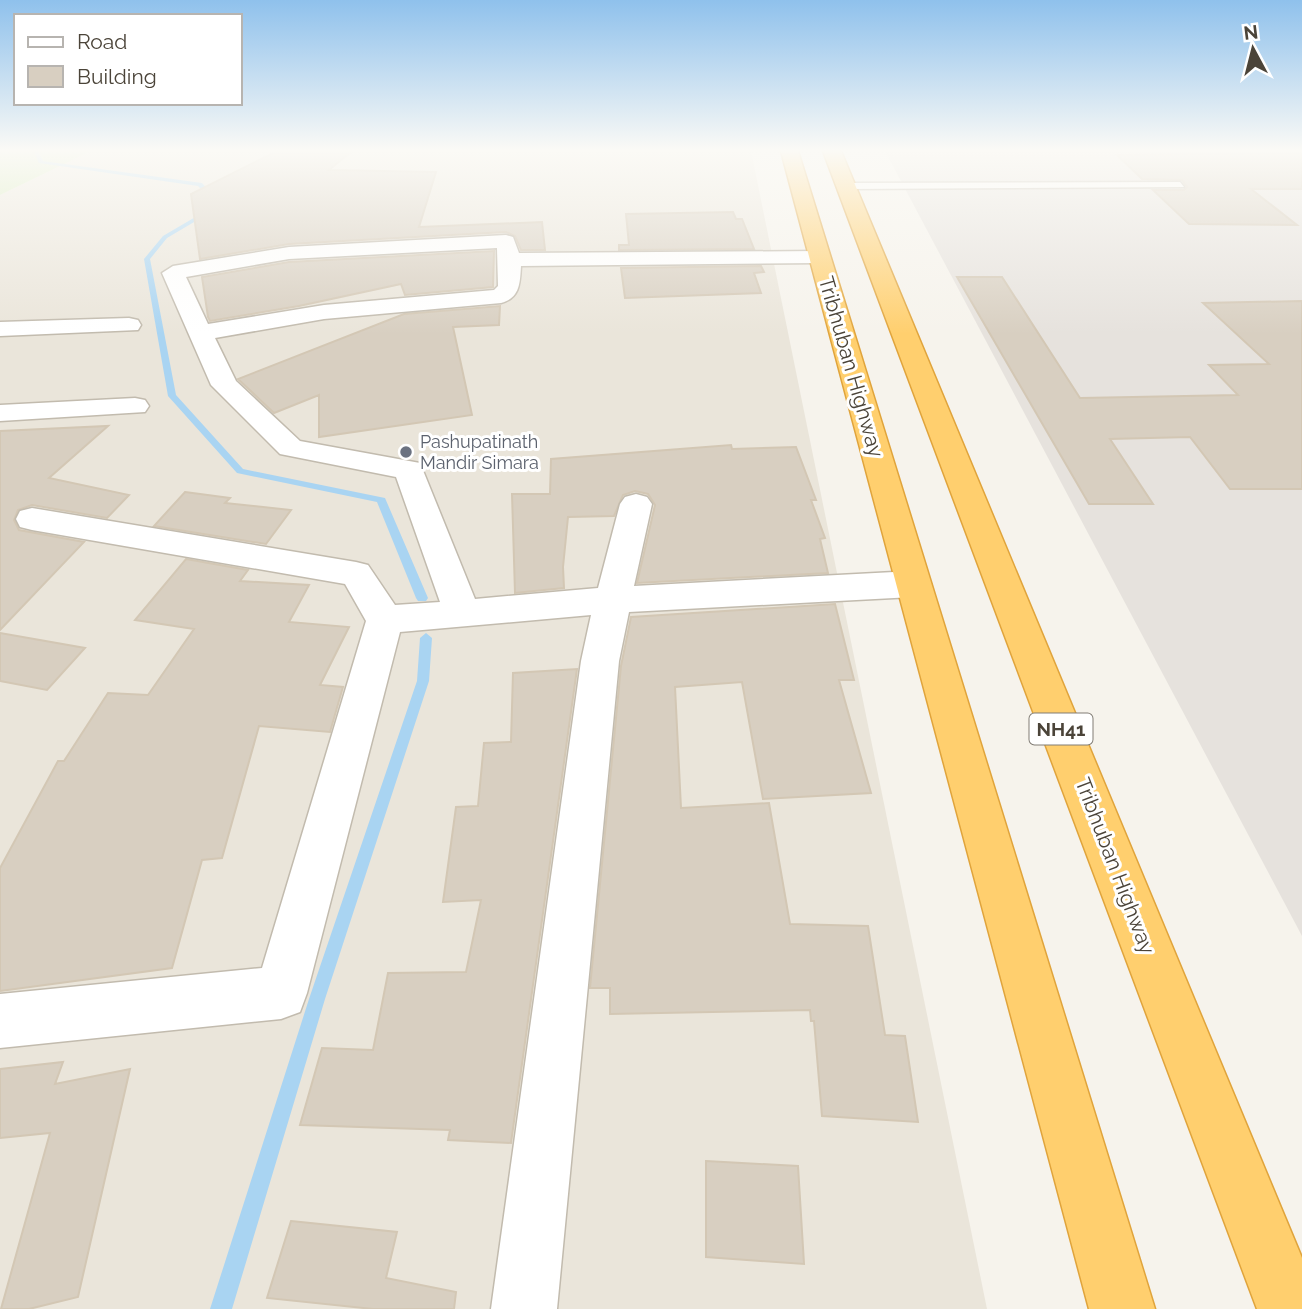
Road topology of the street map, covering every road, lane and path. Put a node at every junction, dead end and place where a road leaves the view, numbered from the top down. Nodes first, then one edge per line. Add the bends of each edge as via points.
1 (807, 212) edge
2 (857, 212) edge
3 (820, 257) junction
4 (510, 260) junction
5 (129, 325) dead end
6 (0, 329) edge
7 (200, 333) junction
8 (135, 406) dead end
9 (0, 413) edge
10 (636, 504) dead end
11 (32, 519) dead end
12 (913, 584) junction
13 (613, 600) junction
14 (463, 615) junction
15 (386, 620) junction
16 (0, 1021) edge
17 (524, 1309) edge
18 (1122, 1309) edge
19 (1290, 1309) edge

1 - 3 highway, Tribhuban Highway
2 - 19 highway, Tribhuban Highway / NH41
3 - 4 street
3 - 12 highway, Tribhuban Highway
4 - 7 street via 509,287 501,296 324,313
4 - 7 street via 506,241 289,253 173,273
5 - 6 street
7 - 14 street via 224,385 290,448 409,470
8 - 9 street
10 - 13 street
11 - 15 street via 356,574
12 - 13 street
12 - 18 highway, Tribhuban Highway
13 - 14 street
13 - 17 street via 600,661
14 - 15 street
15 - 16 street via 281,993

